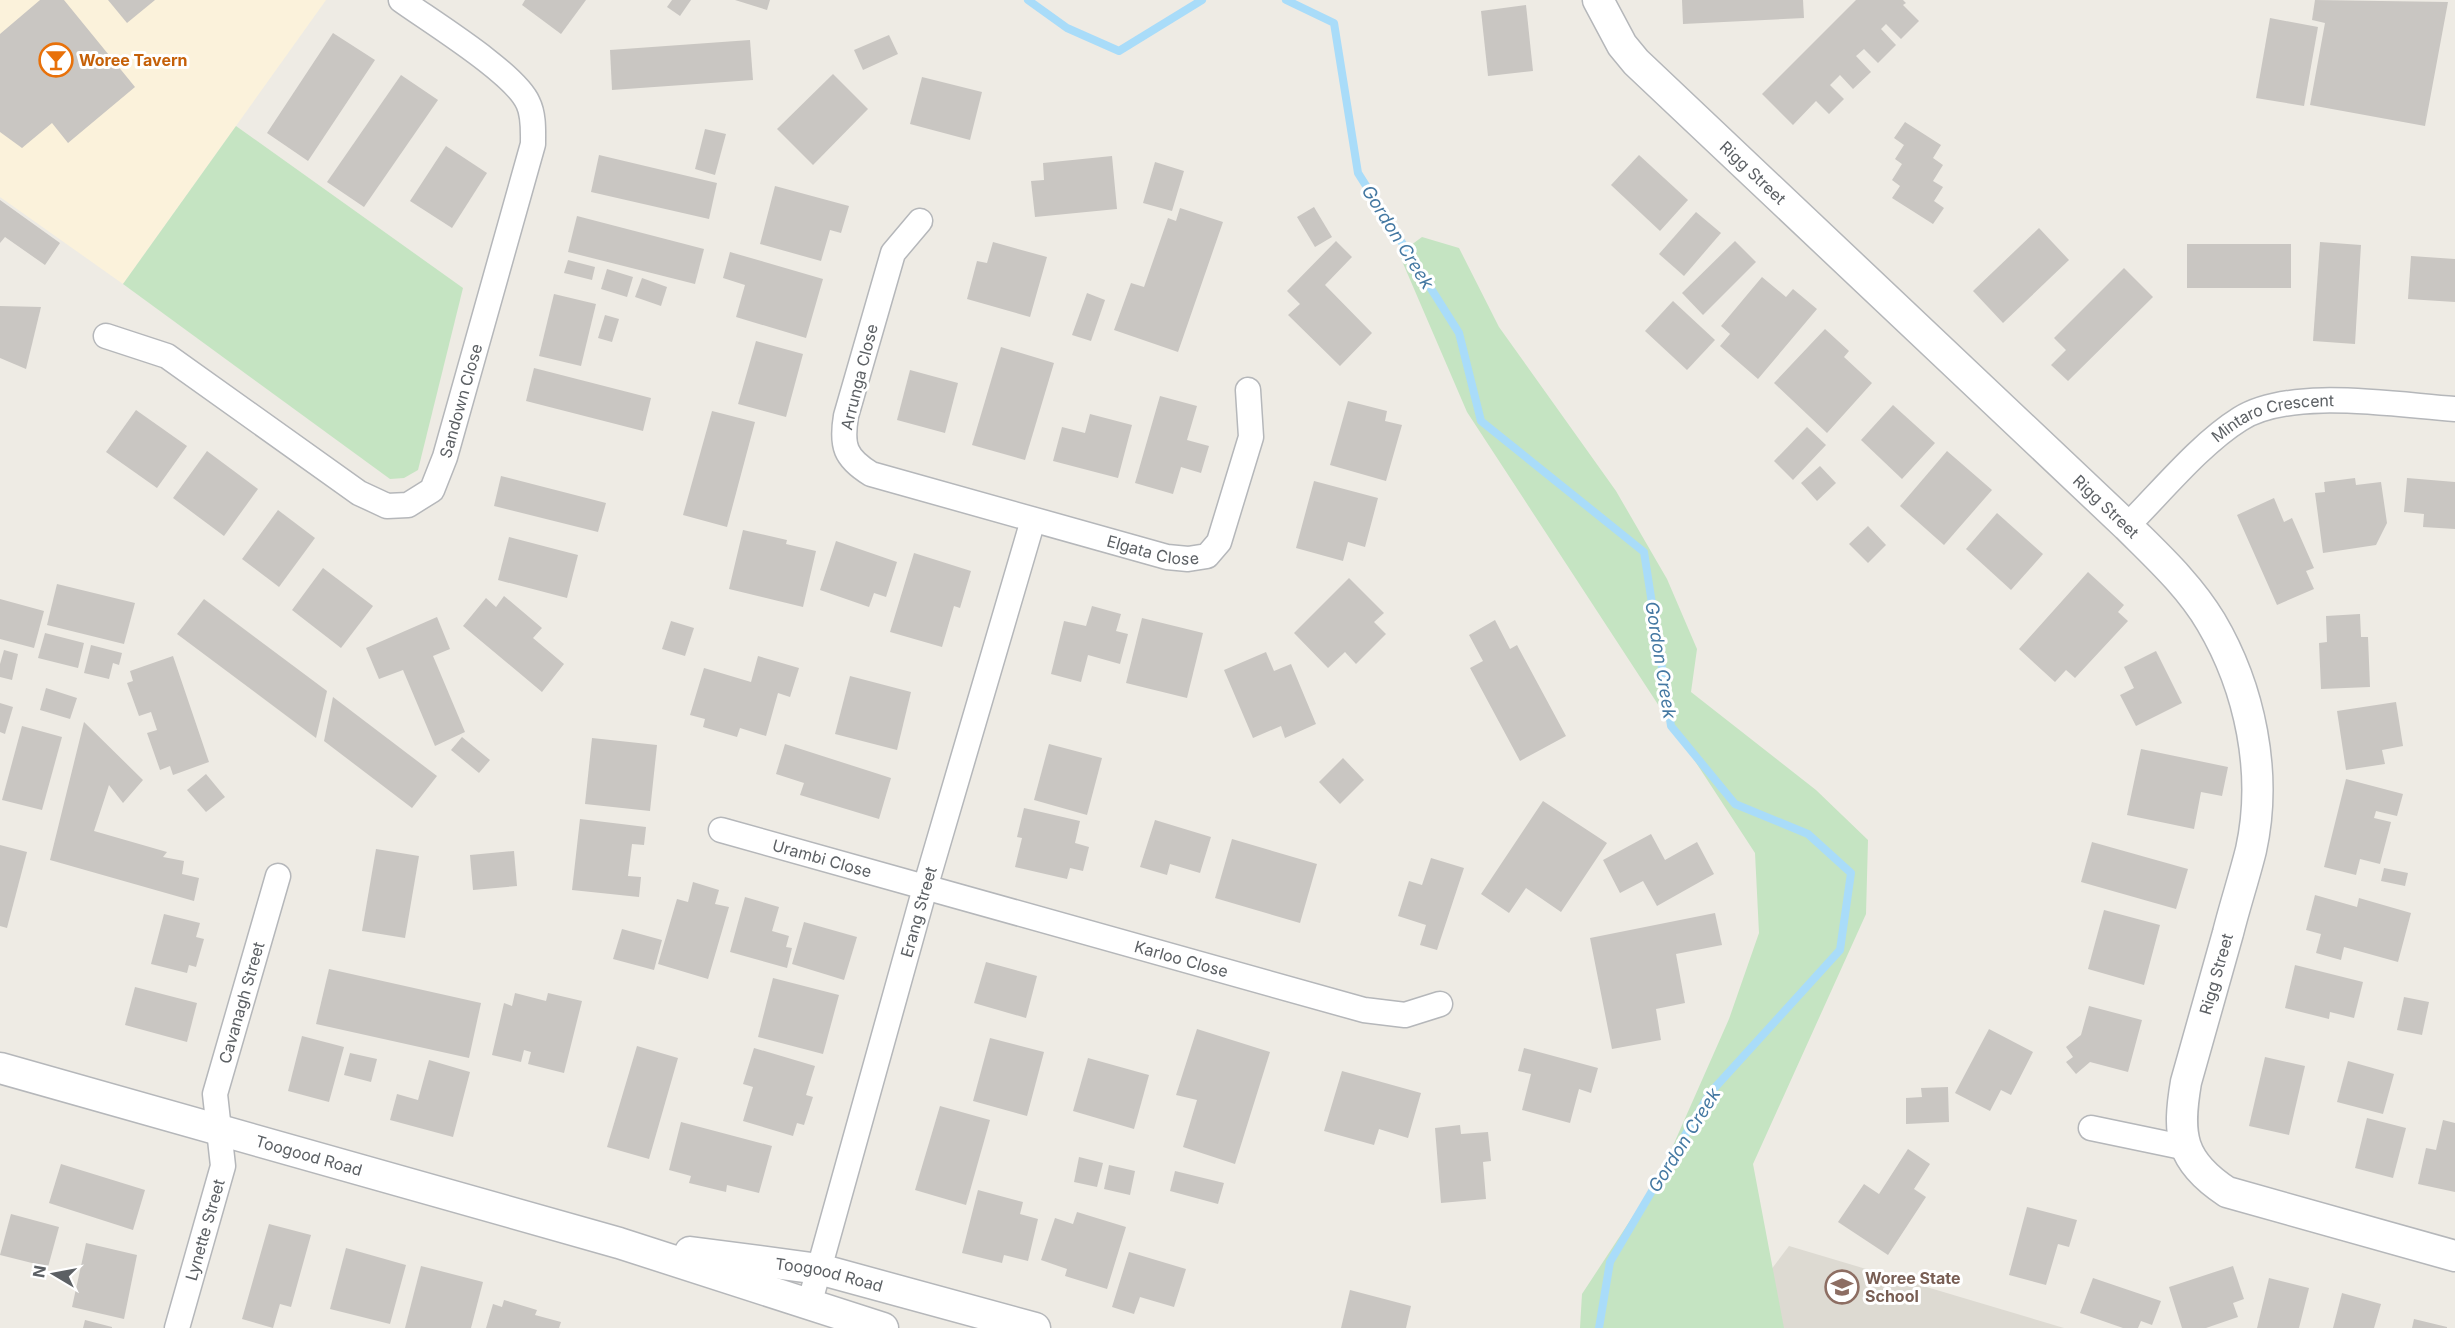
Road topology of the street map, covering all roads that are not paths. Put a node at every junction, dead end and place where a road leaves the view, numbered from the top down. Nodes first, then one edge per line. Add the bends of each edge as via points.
1 (401, 0) edge
2 (1604, 6) edge
3 (920, 221) dead end
4 (106, 336) dead end
5 (1248, 390) dead end
6 (2455, 409) edge
7 (1033, 520) junction
8 (2127, 526) junction
9 (721, 830) dead end
10 (278, 876) dead end
11 (925, 888) junction
12 (1440, 1004) dead end
13 (0, 1068) edge
14 (2091, 1128) dead end
15 (218, 1130) junction
16 (2187, 1148) junction
17 (619, 1243) junction
18 (2455, 1256) edge
19 (819, 1269) junction
20 (809, 1305) junction
21 (177, 1328) edge
22 (883, 1328) edge
23 (1035, 1328) edge

1 - 4 street, Sandown Close via 519,88 533,124 534,144 445,457 432,490 408,505 387,506 359,493 167,356
2 - 8 street, Rigg Street via 1622,45 1636,62
3 - 7 street, Arrunga Close via 893,253 846,416 846,451 871,474
5 - 7 street, Elgata Close via 1251,436 1223,533 1208,556 1188,560 1167,557
6 - 8 street, Mintaro Crescent via 2319,400 2262,410 2240,419 2208,445
7 - 11 street, Erang Street
8 - 16 street, Rigg Street via 2181,580 2226,651 2244,697 2258,780 2251,848 2186,1082 2181,1113
9 - 11 street, Urambi Close
10 - 15 street, Cavanagh Street via 215,1094
11 - 12 street, Karloo Close via 1364,1011 1405,1015
11 - 19 street, Erang Street
13 - 15 street, Toogood Road
14 - 16 street
15 - 17 street, Toogood Road
15 - 21 street, Lynette Street via 223,1166
16 - 18 street, Rigg Street via 2206,1179 2227,1192
17 - 19 street, Toogood Road
17 - 20 street, Toogood Road
19 - 20 street, Erang Street
19 - 23 street, Toogood Road
20 - 22 street, Toogood Road

